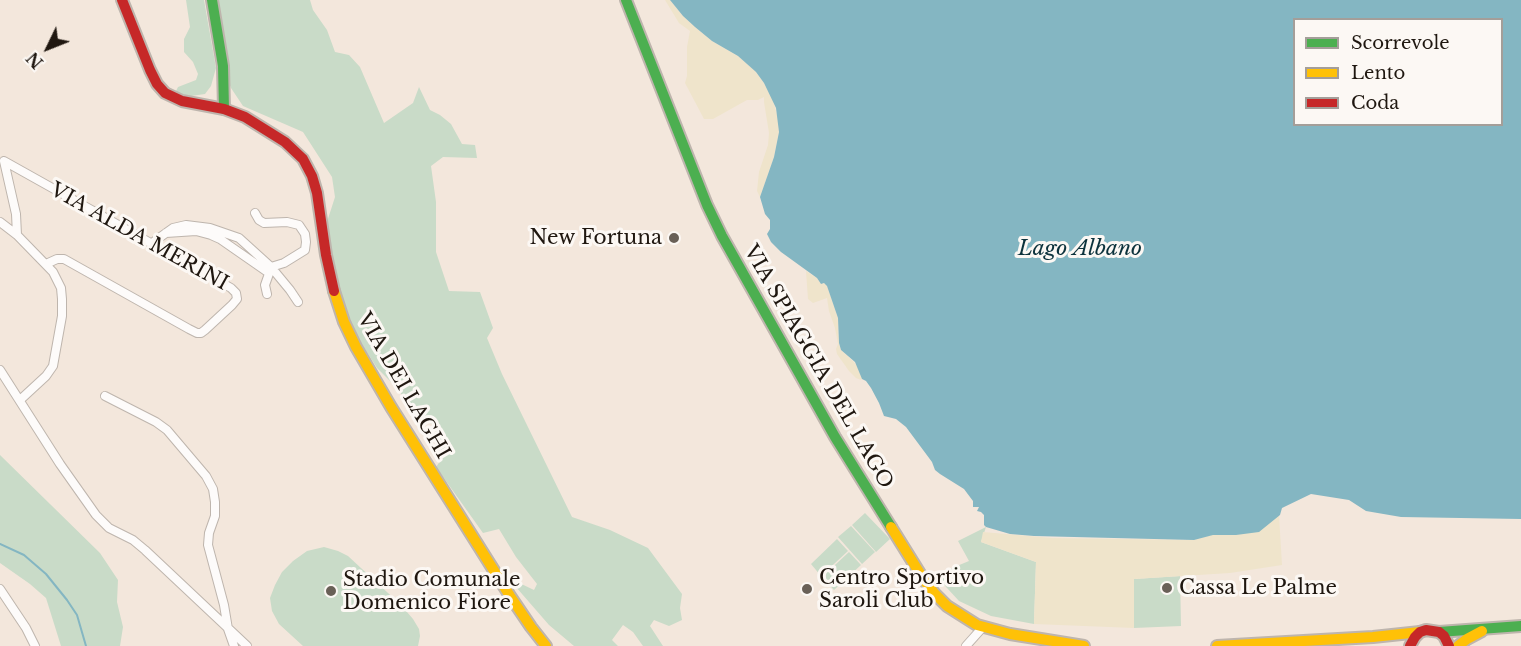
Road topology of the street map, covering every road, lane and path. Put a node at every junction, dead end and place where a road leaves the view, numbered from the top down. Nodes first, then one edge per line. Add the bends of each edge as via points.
1 (122, 0) edge
2 (212, 0) edge
3 (626, 0) edge
4 (224, 109) junction
5 (2, 160) edge
6 (255, 213) dead end
7 (0, 222) edge
8 (17, 235) junction
9 (152, 243) junction
10 (46, 264) junction
11 (269, 269) junction
12 (267, 294) dead end
13 (298, 302) dead end
14 (0, 370) edge
15 (105, 396) dead end
16 (20, 400) junction
17 (0, 589) edge
18 (1521, 626) edge
19 (982, 627) junction
20 (1488, 628) junction
21 (228, 629) junction
22 (1420, 632) junction
23 (1439, 632) junction
24 (1373, 637) junction
25 (1042, 643) edge
26 (35, 646) edge
27 (234, 646) edge
28 (247, 646) edge
29 (546, 646) edge
30 (966, 646) edge
31 (1084, 646) edge
32 (1217, 646) edge
33 (1388, 646) edge
34 (1410, 646) edge
35 (1449, 646) edge
36 (1458, 646) edge

1 - 4 street, VIA DEI LAGHI via 146,63 162,90 182,101
2 - 4 street via 223,66
3 - 19 street, VIA SPIAGGIA DEL LAGO via 711,214 744,277 835,437 927,584 954,611
4 - 29 street, VIA DEI LAGHI via 276,135 307,166 317,193 335,295 356,347 498,577
5 - 8 street, VIA ALDA MERINI via 16,214
5 - 9 street, VIA ALDA MERINI
6 - 11 street via 263,223 291,222 305,232 304,250
7 - 8 street
8 - 10 street
9 - 10 street, VIA ALDA MERINI via 236,293 232,305 203,332 191,330 64,259
9 - 11 street via 176,226 204,227 242,240
10 - 16 street via 62,294 55,360 47,375
11 - 12 street
11 - 13 street
14 - 16 street
15 - 21 street via 167,430 213,489 215,516 208,545
16 - 21 street via 98,518 146,550
17 - 26 street
18 - 20 street
19 - 25 street, VIA SPIAGGIA DEL LAGO
19 - 30 street
20 - 23 street
20 - 36 street
21 - 27 street
21 - 28 street
22 - 23 street
22 - 24 street
22 - 34 street
23 - 35 street
24 - 32 street
24 - 33 street
25 - 31 street, VIA SPIAGGIA DEL LAGO

